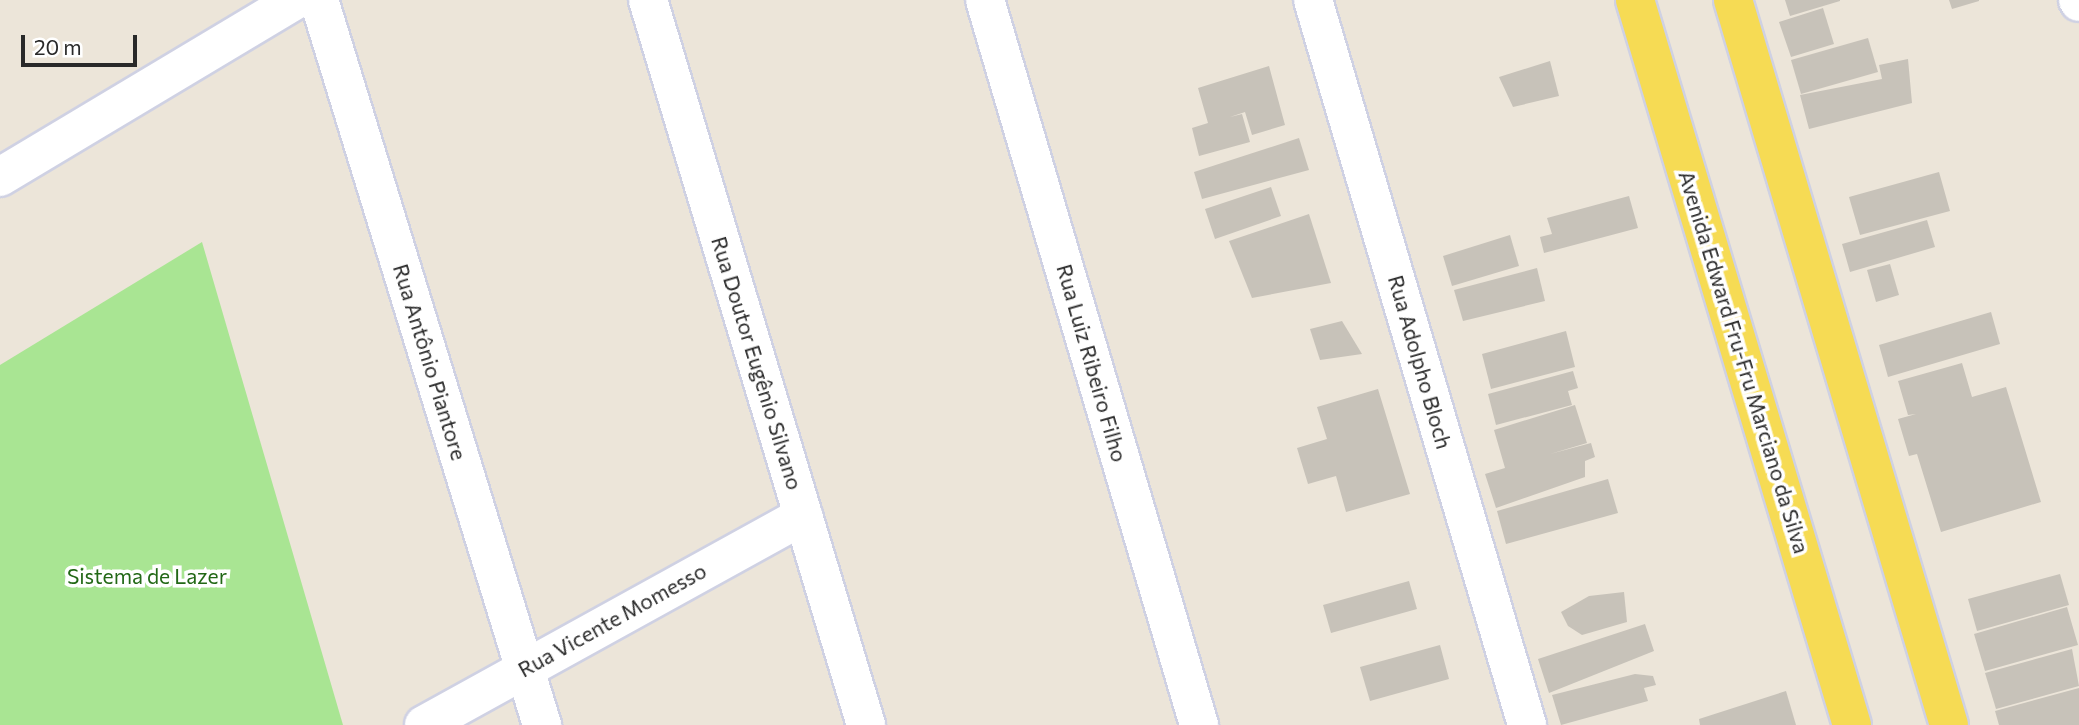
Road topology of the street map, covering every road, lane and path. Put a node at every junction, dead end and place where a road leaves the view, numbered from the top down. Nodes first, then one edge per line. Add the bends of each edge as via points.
1 (296, 0) edge
2 (319, 0) edge
3 (648, 0) edge
4 (985, 0) edge
5 (1313, 0) edge
6 (1634, 0) edge
7 (1734, 0) edge
8 (0, 177) edge
9 (803, 516) junction
10 (524, 667) junction
11 (424, 725) edge
12 (541, 725) edge
13 (866, 725) edge
14 (1199, 725) edge
15 (1527, 725) edge
16 (1852, 725) edge
17 (1949, 725) edge

1 - 8 street
2 - 10 street, Rua Antônio Piantore
3 - 9 street, Rua Doutor Eugênio Silvano
4 - 14 street, Rua Luiz Ribeiro Filho
5 - 15 street, Rua Adolpho Bloch
6 - 16 main road, Avenida Edward Fru-Fru Marciano da Silva
7 - 17 main road
9 - 10 street, Rua Vicente Momesso
9 - 13 street, Rua Doutor Eugênio Silvano
10 - 11 street, Rua Vicente Momesso
10 - 12 street, Rua Antônio Piantore

